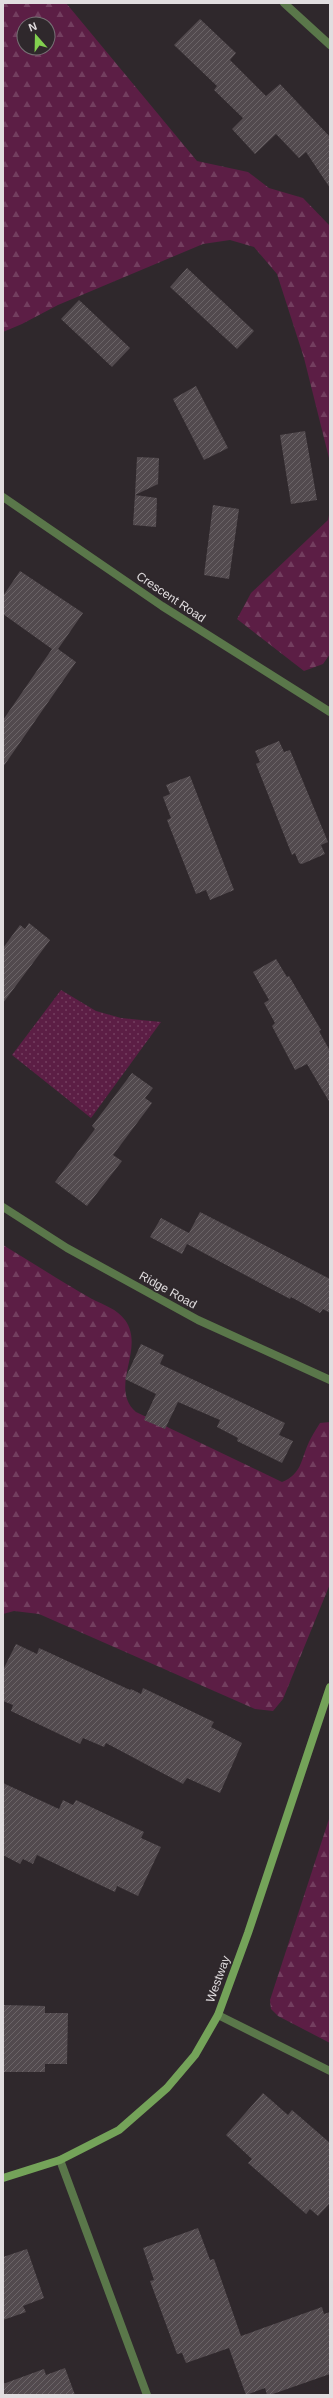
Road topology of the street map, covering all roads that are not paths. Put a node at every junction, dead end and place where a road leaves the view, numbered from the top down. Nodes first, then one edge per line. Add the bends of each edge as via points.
1 (284, 3) edge
2 (330, 45) edge
3 (3, 497) edge
4 (330, 712) edge
5 (3, 1207) edge
6 (330, 1380) edge
7 (330, 1687) edge
8 (218, 2015) junction
9 (330, 2071) edge
10 (60, 2160) junction
11 (3, 2178) edge
12 (147, 2395) edge

1 - 2 street
3 - 4 street, Crescent Road via 162,606
5 - 6 street, Ridge Road via 67,1248 198,1320
7 - 8 street, Westway via 248,1934
8 - 9 street
8 - 10 street, Westway via 195,2055 145,2110 119,2130
10 - 11 street, Westway
10 - 12 street

